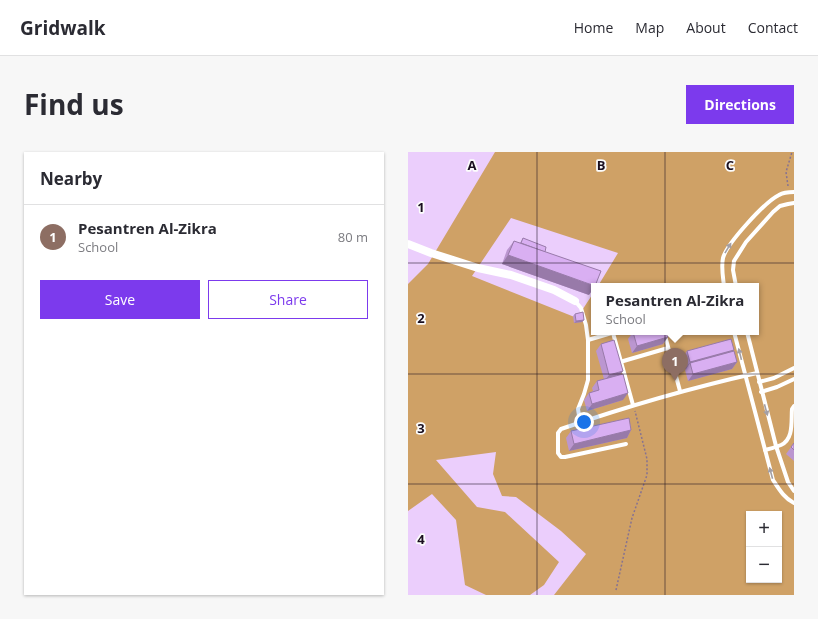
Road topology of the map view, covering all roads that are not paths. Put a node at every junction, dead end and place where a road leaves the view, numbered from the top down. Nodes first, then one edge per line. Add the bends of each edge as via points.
1 (794, 192) edge
2 (794, 203) edge
3 (408, 244) edge
4 (724, 283) edge
5 (735, 283) edge
6 (575, 301) joint
7 (604, 335) edge
8 (615, 335) edge
9 (665, 335) edge
10 (735, 335) edge
11 (747, 335) edge
12 (588, 340) junction
13 (668, 348) junction
14 (620, 362) junction
15 (794, 368) edge
16 (756, 373) junction
17 (745, 375) junction
18 (794, 379) edge
19 (759, 382) junction
20 (680, 391) junction
21 (762, 392) junction
22 (633, 405) junction
23 (794, 406) edge
24 (580, 422) junction
25 (792, 433) edge
26 (626, 444) dead end
27 (776, 446) junction
28 (765, 450) junction
29 (794, 491) edge
30 (794, 503) edge

4 -> 1 lane via 723,259 726,250 741,230 771,200 780,194
2 - 5 lane via 780,206 746,242 734,261
3 - 6 street via 431,254 511,275 554,290
6 - 12 lane via 581,308
7 - 12 lane
8 - 14 lane
9 - 13 lane
17 -> 10 lane
11 - 16 lane
12 - 24 lane via 588,380 578,409
13 - 14 lane
13 - 20 lane
14 - 22 lane
15 - 19 lane
16 - 17 lane
16 - 19 lane
17 - 20 lane
17 - 28 lane
18 - 21 lane
19 - 21 lane
20 - 22 lane
21 -> 27 lane
22 - 24 lane
23 - 25 lane
24 - 26 lane via 561,429 558,433 558,453 561,457
25 - 27 lane via 782,444
27 - 28 lane
27 - 29 lane via 788,482
30 -> 28 lane via 782,494 773,480

